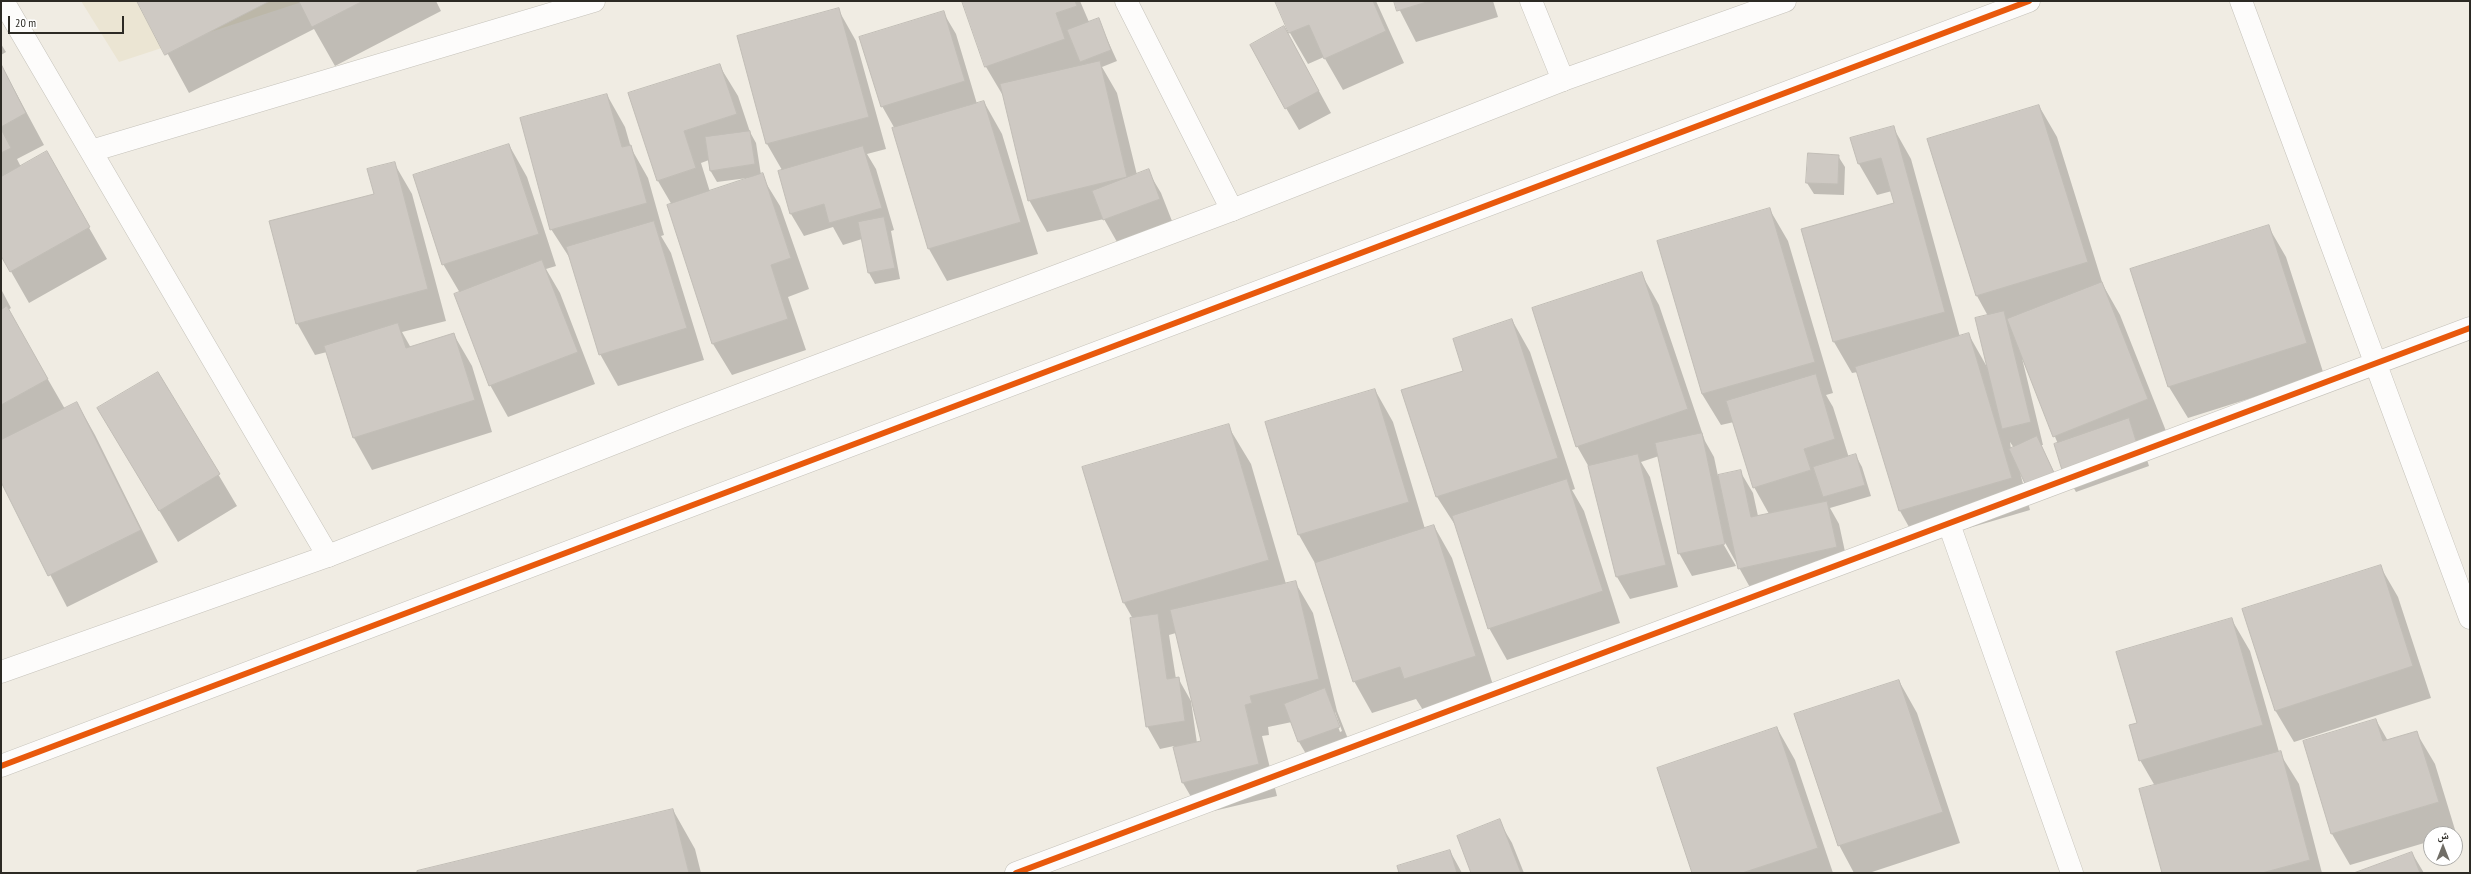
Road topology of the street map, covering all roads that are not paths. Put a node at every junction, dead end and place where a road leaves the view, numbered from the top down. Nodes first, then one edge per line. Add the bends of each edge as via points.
1 (3, 1) edge
2 (594, 1) edge
3 (1126, 1) edge
4 (1531, 1) edge
5 (1784, 1) edge
6 (2028, 1) edge
7 (2241, 1) edge
8 (1563, 80) junction
9 (91, 152) junction
10 (1232, 210) junction
11 (2470, 328) edge
12 (2376, 364) junction
13 (1949, 524) junction
14 (328, 556) junction
15 (2470, 618) edge
16 (1, 672) edge
17 (1, 766) edge
18 (1016, 873) edge
19 (2072, 873) edge

1 - 9 street
2 - 9 street
3 - 10 street
4 - 8 street
5 - 8 street
6 - 17 street
7 - 12 street
8 - 10 street
9 - 14 street
10 - 14 street via 681,417
11 - 12 street
12 - 13 street
12 - 15 street
13 - 18 street
13 - 19 street
14 - 16 street

